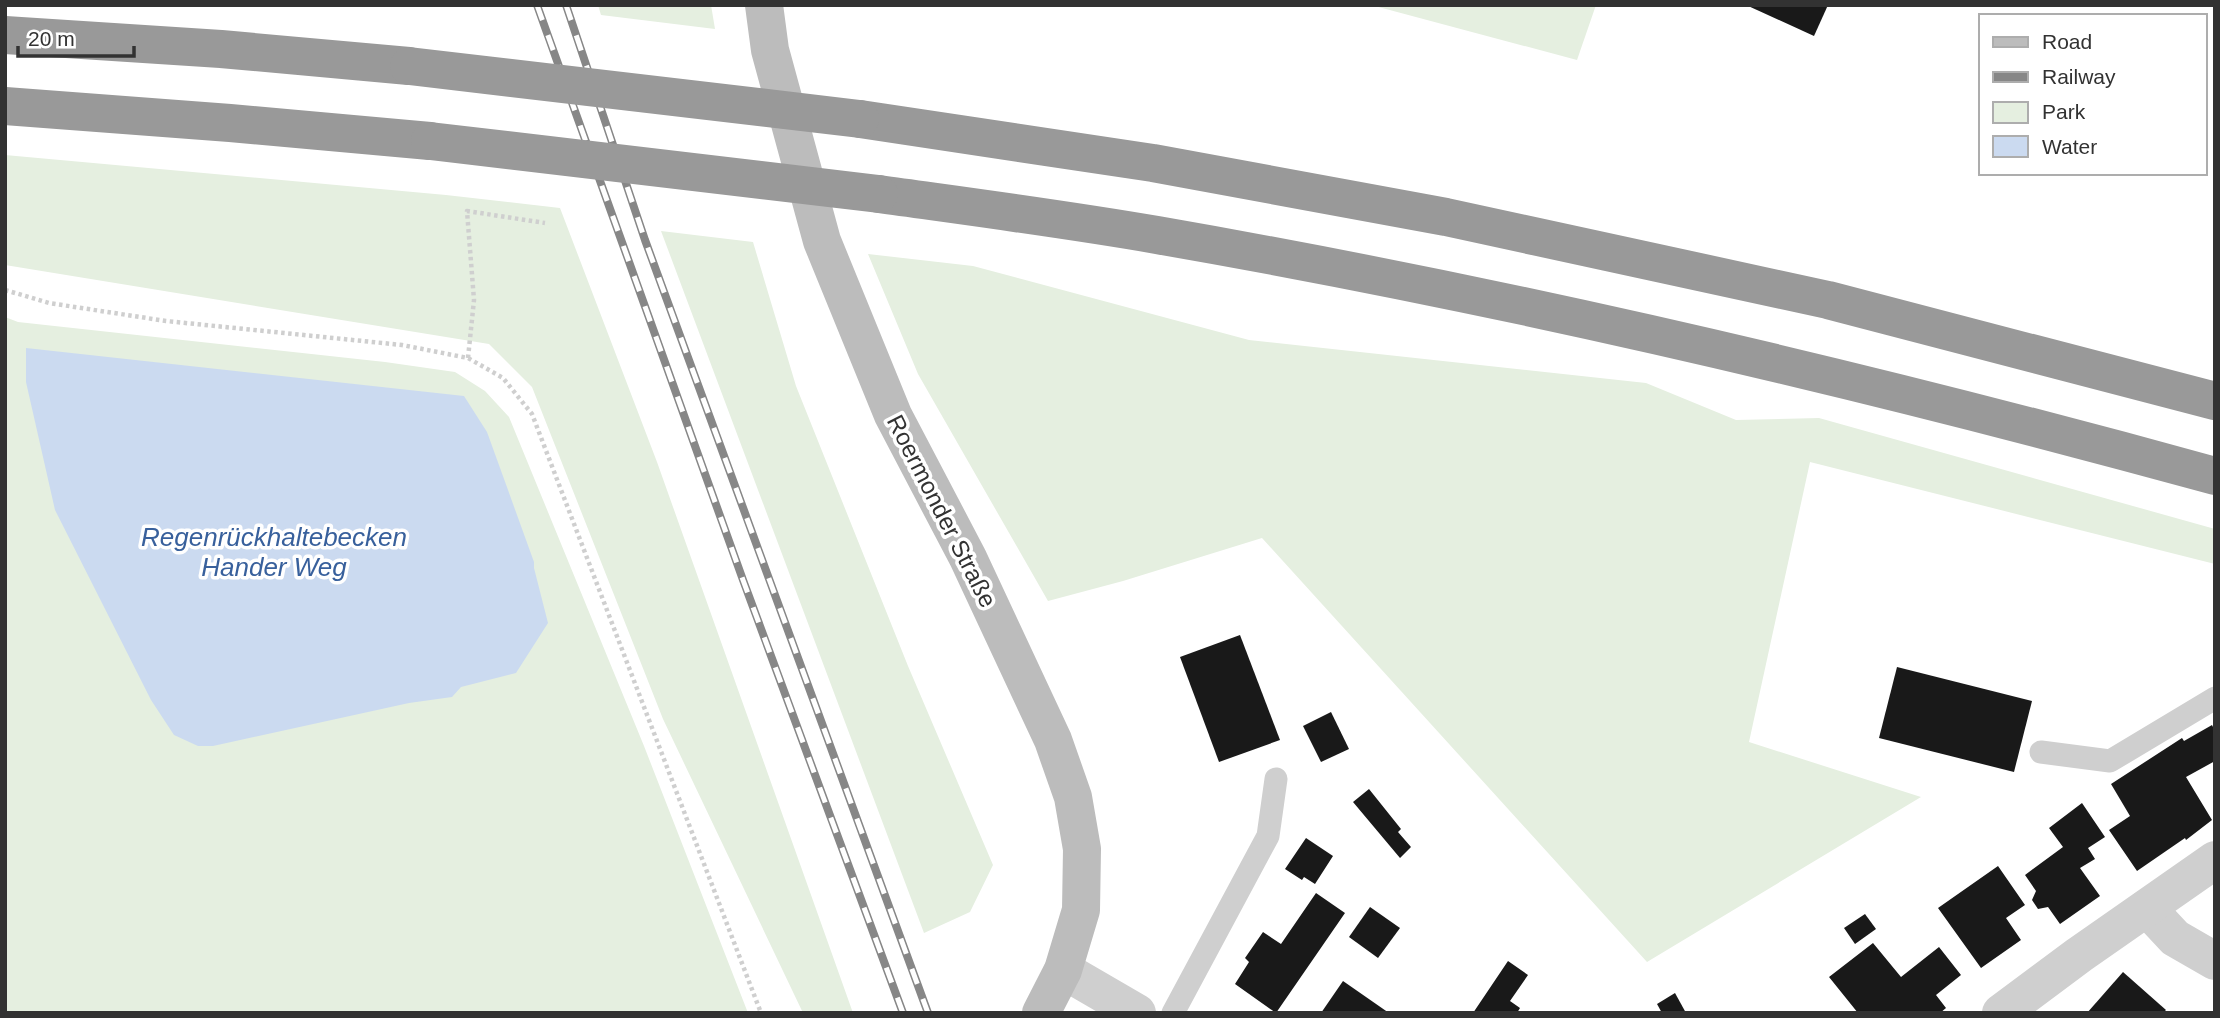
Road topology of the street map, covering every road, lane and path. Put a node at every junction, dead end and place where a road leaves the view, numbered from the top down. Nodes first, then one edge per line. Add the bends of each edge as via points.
1 (764, 5) edge
2 (5, 35) edge
3 (5, 106) edge
4 (545, 223) dead end
5 (5, 290) edge
6 (468, 358) junction
7 (2215, 401) edge
8 (2215, 476) edge
9 (2215, 698) edge
10 (2041, 752) dead end
11 (1276, 779) dead end
12 (2215, 860) edge
13 (2147, 908) junction
14 (2215, 961) edge
15 (1063, 970) junction
16 (761, 1013) edge
17 (1041, 1013) edge
18 (1137, 1013) edge
19 (1173, 1013) edge
20 (2001, 1013) edge

1 - 15 main road, Roermonder Straße via 770,50 832,267 894,415 968,558 1053,740 1073,797 1082,849 1080,910
2 - 7 highway, bridge via 409,66 860,119 1153,163 1446,217 1828,300
3 - 8 highway, bridge via 430,141 879,194 1156,235 1440,289 1803,369
4 - 6 path via 467,211 474,300
5 - 6 path via 49,303 114,313 402,345
6 - 16 path via 503,378 532,414
9 - 10 lane via 2110,761
11 - 19 lane via 1268,836
12 - 13 street
13 - 14 street via 2175,939
13 - 20 street
15 - 17 main road, Roermonder Straße
15 - 18 street

